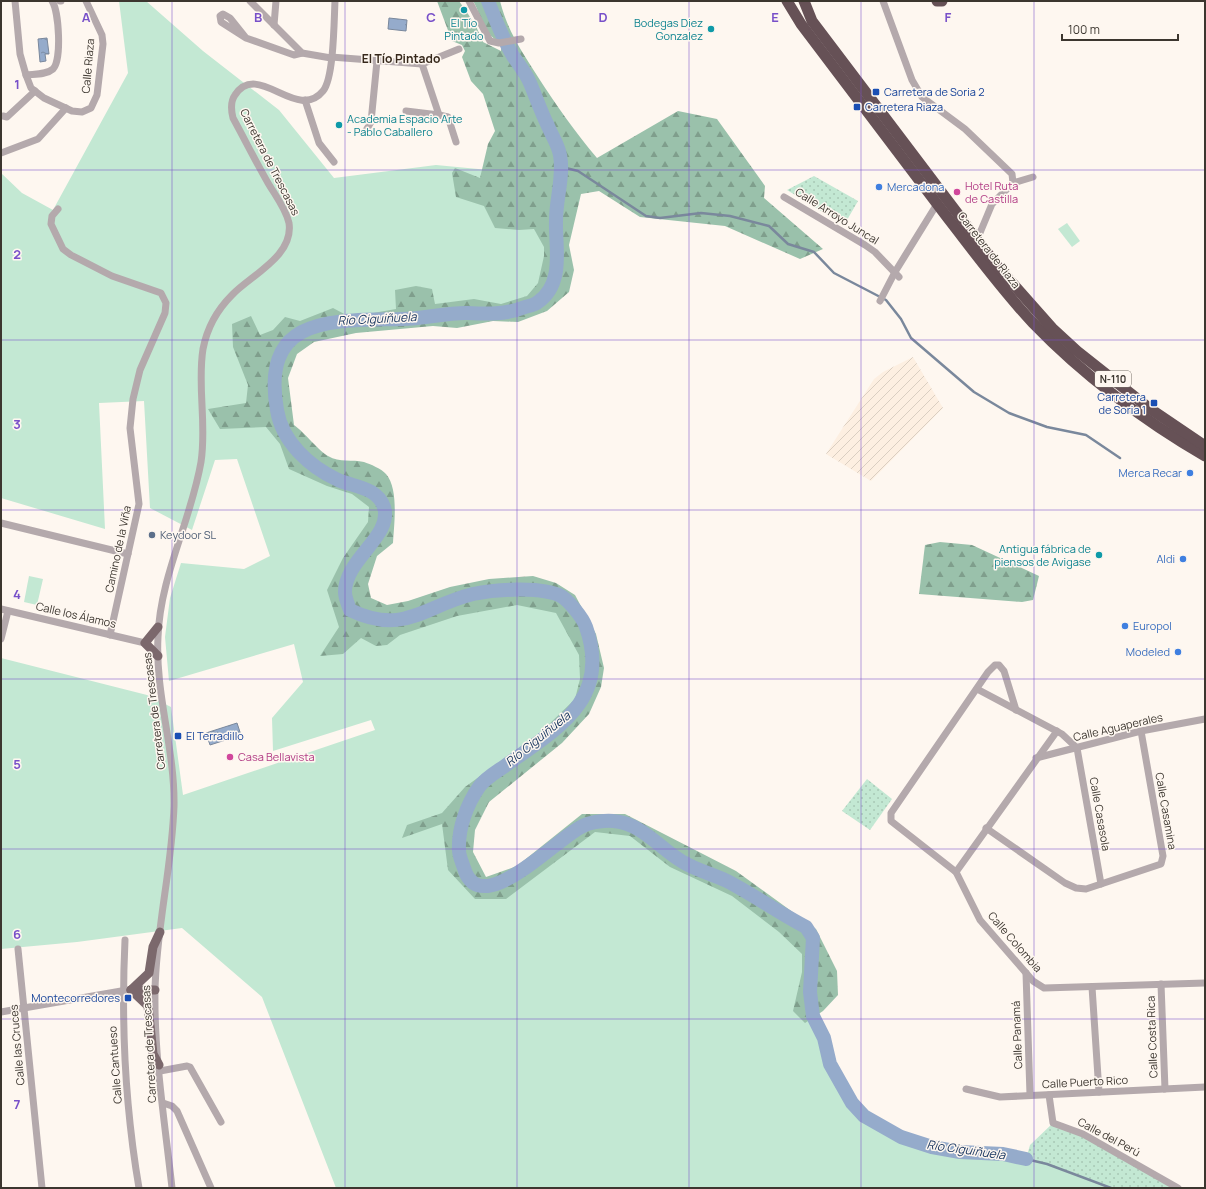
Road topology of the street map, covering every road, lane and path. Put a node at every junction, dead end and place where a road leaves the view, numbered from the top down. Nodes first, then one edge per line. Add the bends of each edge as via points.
1 (15, 1) edge
2 (52, 1) edge
3 (86, 1) edge
4 (250, 1) edge
5 (276, 1) edge
6 (335, 1) edge
7 (469, 1) edge
8 (780, 1) edge
9 (787, 1) edge
10 (804, 1) edge
11 (810, 1) edge
12 (883, 1) edge
13 (938, 1) edge
14 (942, 1) edge
15 (806, 21) junction
16 (274, 25) junction
17 (246, 38) dead end
18 (518, 40) dead end
19 (459, 49) dead end
20 (302, 53) junction
21 (331, 58) junction
22 (377, 61) junction
23 (422, 64) junction
24 (26, 75) junction
25 (35, 91) junction
26 (305, 100) junction
27 (66, 108) junction
28 (406, 111) dead end
29 (439, 115) junction
30 (3, 116) dead end
31 (365, 132) dead end
32 (456, 142) dead end
33 (1, 153) edge
34 (334, 162) dead end
35 (1033, 177) dead end
36 (1013, 183) junction
37 (784, 197) dead end
38 (937, 204) junction
39 (58, 209) dead end
40 (977, 240) junction
41 (897, 275) junction
42 (880, 301) dead end
43 (1181, 437) junction
44 (1205, 446) edge
45 (1205, 456) edge
46 (1, 523) edge
47 (128, 554) junction
48 (5, 610) edge
49 (158, 627) junction
50 (110, 635) junction
51 (1, 639) edge
52 (145, 643) junction
53 (158, 656) junction
54 (977, 689) junction
55 (1016, 710) junction
56 (1205, 719) edge
57 (1141, 731) junction
58 (1057, 732) junction
59 (1050, 740) junction
60 (1077, 748) junction
61 (1062, 751) junction
62 (1036, 758) junction
63 (986, 828) junction
64 (956, 872) junction
65 (1101, 884) junction
66 (160, 932) junction
67 (125, 940) dead end
68 (18, 949) dead end
69 (1026, 973) junction
70 (1205, 983) edge
71 (1161, 984) junction
72 (1092, 987) junction
73 (127, 990) junction
74 (155, 990) junction
75 (25, 1007) junction
76 (1, 1012) edge
77 (160, 1068) junction
78 (1205, 1087) edge
79 (966, 1089) dead end
80 (1165, 1089) junction
81 (1099, 1092) junction
82 (1030, 1095) junction
83 (1049, 1095) junction
84 (163, 1103) junction
85 (221, 1122) dead end
86 (42, 1188) edge
87 (139, 1188) edge
88 (172, 1188) edge
89 (212, 1188) edge
90 (1178, 1188) edge

1 - 24 street, Calle Riaza via 20,54
2 - 24 street via 56,15 58,61 49,71
3 - 27 street, Calle Riaza via 102,38 97,95 93,106 87,111 77,112
4 - 16 street
5 - 16 street
6 - 21 street
7 - 18 street via 490,41 499,43
8 - 15 main road, N-110
9 - 15 highway, Carretera de Riaza / N-110
10 - 15 highway, Carretera de Riaza / N-110
11 - 15 highway
12 - 36 street via 912,80 922,98 965,129 1001,161 1012,174
13 - 14 highway
15 - 38 highway, Carretera de Riaza / N-110
15 - 40 highway, Carretera de Riaza / N-110
16 - 20 street
17 - 20 street via 294,55
19 - 23 street
20 - 21 street
21 - 22 street
21 - 26 street via 329,80 325,88 315,98
22 - 23 street
22 - 31 street via 371,122
23 - 29 street
24 - 25 street, Calle Riaza via 31,88
25 - 27 street, Calle Riaza
25 - 30 street via 7,117
26 - 34 street via 319,142
26 - 49 street, Carretera de Trescasas via 294,99 256,84 241,89 232,102 233,118 287,216 289,236 280,253 227,300 212,322 206,337 201,369 201,464 167,582
27 - 33 street via 38,139
28 - 29 street
29 - 32 street via 448,117
35 - 36 street
36 - 40 street via 992,204
37 - 41 street, Calle Arroyo Juncal via 865,245
38 - 41 street
38 - 43 highway, Carretera de Riaza / N-110 via 1002,288 1044,335 1118,397
39 - 47 street, Camino de la Viña via 52,216 51,224 60,245 68,253 112,276 157,291 166,302 165,312 140,370 133,400 130,428 139,504
40 - 43 highway, Carretera de Riaza / N-110 via 1022,296 1052,328
41 - 42 street
43 - 44 highway, N-110
43 - 45 highway, N-110
46 - 47 street
47 - 50 street, Camino de la Viña
48 - 50 street, Calle los Álamos
48 - 51 street
49 - 52 main road
49 - 53 street, Carretera de Trescasas
50 - 52 street, Calle los Álamos
52 - 53 main road
53 - 66 street, Carretera de Trescasas via 174,790
54 - 55 street
54 - 55 street, Calle Colombia via 992,668 999,665 1004,671
54 - 64 street, Calle Colombia via 890,817 895,825
55 - 58 street
56 - 57 street, Calle Aguaperales
57 - 60 street, Calle Aguaperales
57 - 65 street, Calle Casamina via 1164,861 1158,866
58 - 59 street, Calle Aguaperales
58 - 60 street
59 - 61 street via 1053,747
59 - 62 street, Calle Aguaperales
60 - 61 street, Calle Aguaperales
60 - 65 street, Calle Casasola
61 - 62 street, Calle Aguaperales
62 - 63 street, Calle Aguaperales
63 - 64 street, Calle Aguaperales
63 - 65 street, Calle Casamina via 1065,883 1086,889
64 - 69 street, Calle Colombia via 980,920
66 - 73 main road via 153,946 149,973
66 - 74 street, Carretera de Trescasas
67 - 73 street, Calle Cantueso
68 - 75 street, Calle las Cruces
69 - 72 street, Calle Colombia via 1044,988
69 - 82 street, Calle Panamá
70 - 71 street, Calle Colombia
71 - 72 street, Calle Colombia
71 - 80 street, Calle Costa Rica
72 - 81 street
73 - 74 main road
73 - 75 street
73 - 77 main road via 148,1006 152,1050
73 - 87 street, Calle Cantueso via 124,1054
74 - 77 street, Carretera de Trescasas
75 - 76 street
75 - 86 street, Calle las Cruces
77 - 84 street, Carretera de Trescasas
77 - 85 street via 190,1067
78 - 80 street, Calle Puerto Rico
79 - 82 street, Calle Puerto Rico via 1000,1097
80 - 81 street, Calle Puerto Rico
81 - 83 street, Calle Puerto Rico
82 - 83 street, Calle Puerto Rico
83 - 90 street, Calle del Perú via 1053,1123 1083,1134
84 - 88 street, Carretera de Trescasas
84 - 89 street via 177,1111

